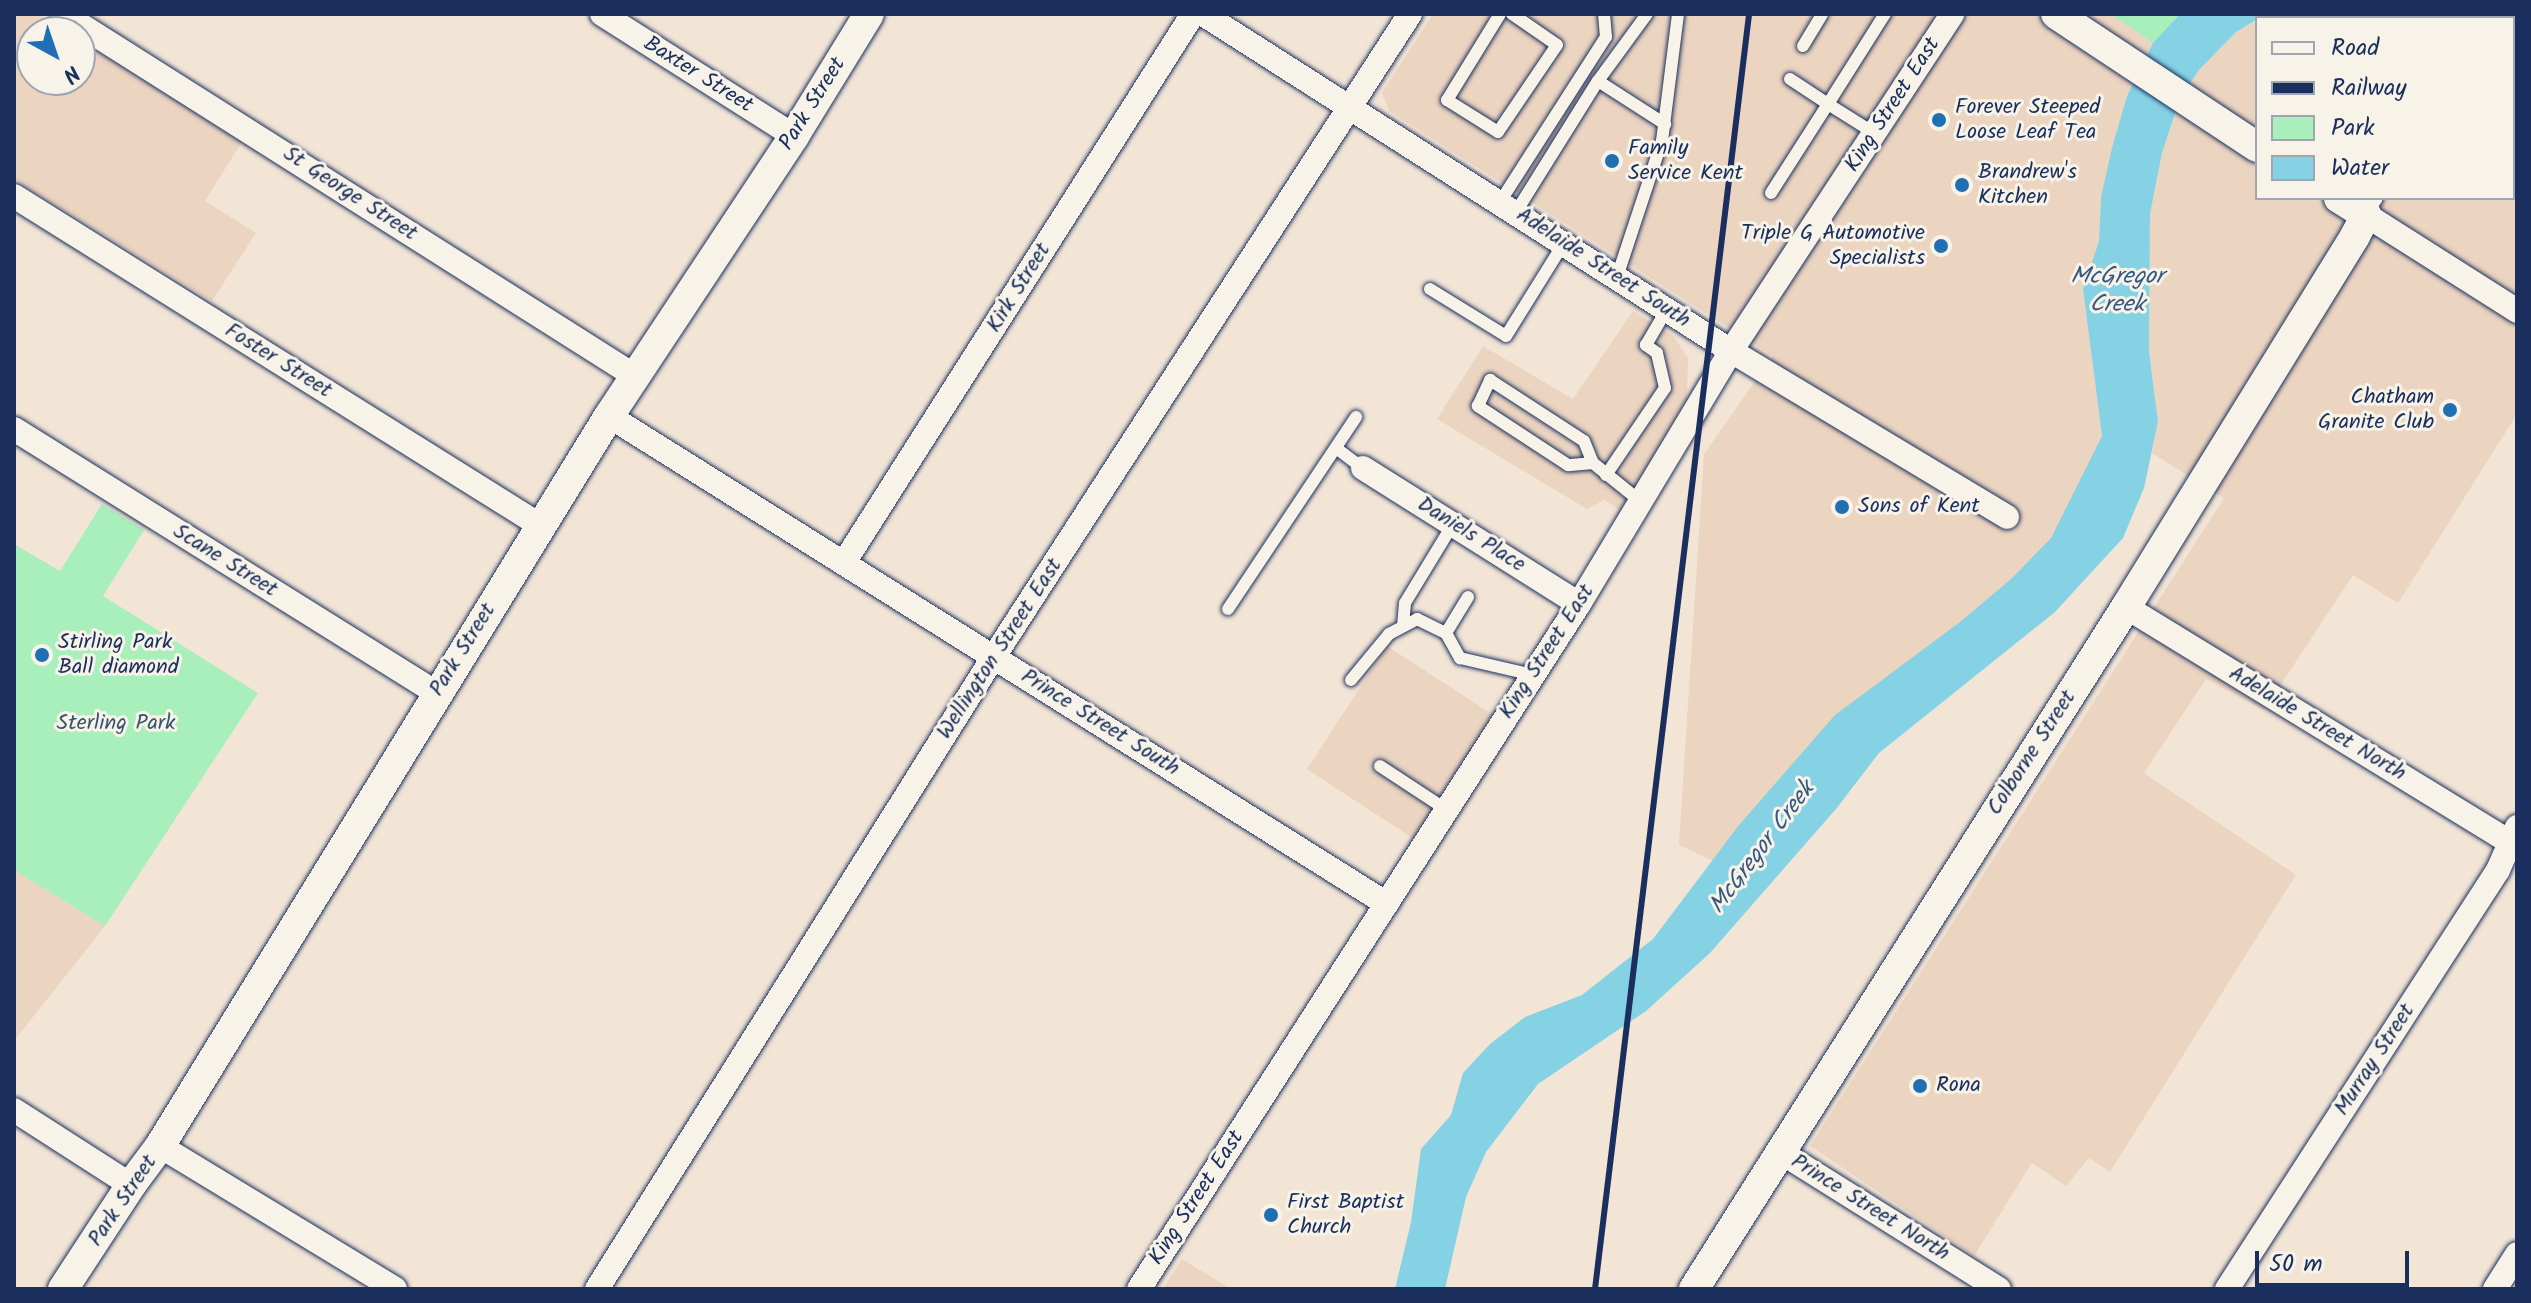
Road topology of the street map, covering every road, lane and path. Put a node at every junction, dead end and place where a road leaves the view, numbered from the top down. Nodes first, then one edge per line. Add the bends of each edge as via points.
1 (63, 14) edge
2 (602, 14) edge
3 (869, 14) edge
4 (1193, 14) edge
5 (1203, 14) edge
6 (1410, 14) edge
7 (1500, 14) edge
8 (1512, 14) edge
9 (1604, 14) edge
10 (1647, 14) edge
11 (1678, 14) edge
12 (1822, 14) edge
13 (1885, 14) edge
14 (1952, 14) edge
15 (2056, 14) edge
16 (1803, 46) dead end
17 (1790, 79) dead end
18 (1598, 81) junction
19 (1828, 104) junction
20 (1350, 106) junction
21 (1665, 124) junction
22 (1874, 133) junction
23 (794, 136) junction
24 (2255, 146) edge
25 (1771, 193) dead end
26 (14, 196) edge
27 (2347, 200) edge
28 (2372, 206) edge
29 (1508, 207) junction
30 (1564, 243) junction
31 (1617, 277) junction
32 (1430, 289) dead end
33 (1667, 309) junction
34 (2517, 311) edge
35 (1731, 351) junction
36 (635, 376) junction
37 (609, 416) junction
38 (1356, 417) dead end
39 (14, 429) edge
40 (1336, 448) junction
41 (1593, 463) junction
42 (1363, 468) joint
43 (1606, 475) junction
44 (1640, 501) junction
45 (2007, 517) dead end
46 (1453, 524) junction
47 (541, 526) junction
48 (845, 561) junction
49 (1468, 597) dead end
50 (1579, 604) junction
51 (2126, 607) junction
52 (1228, 609) dead end
53 (1403, 626) junction
54 (1446, 633) junction
55 (995, 656) junction
56 (1533, 675) junction
57 (1351, 680) dead end
58 (436, 693) junction
59 (1380, 766) dead end
60 (1447, 810) junction
61 (2514, 839) edge
62 (1387, 904) junction
63 (14, 1110) edge
64 (160, 1146) junction
65 (1782, 1153) junction
66 (131, 1185) junction
67 (2517, 1254) edge
68 (63, 1289) edge
69 (395, 1289) edge
70 (597, 1289) edge
71 (1139, 1289) edge
72 (1694, 1289) edge
73 (1999, 1289) edge
74 (2227, 1289) edge
75 (2495, 1289) edge

1 - 36 street, St George Street
2 - 23 street, Baxter Street
3 - 23 street, Park Street
4 - 48 street, Kirk Street
5 - 20 street, Adelaide Street South
6 - 20 street, Wellington Street East
7 - 8 lane via 1447,100 1498,132 1557,45
9 - 29 lane via 1606,37
10 - 18 lane
11 - 21 lane
12 - 16 lane
13 - 19 lane
14 - 22 street, King Street East
15 - 24 street
17 - 19 lane
18 - 21 lane
18 - 29 lane
19 - 22 lane
19 - 25 lane
20 - 29 street, Adelaide Street South
20 - 55 street, Wellington Street East
21 - 31 lane
22 - 35 street, King Street East
23 - 36 street, Park Street
26 - 47 street, Foster Street
27 - 28 street
28 - 34 street
28 - 51 street, Colborne Street
29 - 30 street, Adelaide Street South
30 - 31 street, Adelaide Street South
30 - 32 lane via 1506,336
31 - 33 street, Adelaide Street South
33 - 35 street, Adelaide Street South
33 - 43 lane via 1646,345 1657,353 1665,388
35 - 44 street, King Street East
35 - 45 street, Adelaide Street South
36 - 37 street, Park Street
37 - 47 street, Park Street
37 - 48 street, Prince Street South
38 - 40 lane
39 - 58 street, Scane Street
40 - 42 lane
40 - 52 lane
41 - 41 lane via 1584,441 1490,380 1478,406 1568,465
41 - 43 lane
42 - 46 street, Daniels Place
43 - 44 lane
44 - 50 street, King Street East
46 - 50 street, Daniels Place
46 - 53 lane via 1405,603
47 - 58 street, Park Street
48 - 55 street, Prince Street South
49 - 54 lane
50 - 56 street, King Street East
51 - 61 street, Adelaide Street North
51 - 65 street, Colborne Street
53 - 54 lane via 1417,619
53 - 57 lane via 1389,634
54 - 56 lane via 1460,658
55 - 62 street, Prince Street South
55 - 70 street, Wellington Street East
56 - 60 street, King Street East
58 - 64 street, Park Street
59 - 60 lane
60 - 62 street, King Street East
61 - 74 street, Murray Street
62 - 71 street, King Street East
63 - 66 street
64 - 66 street, Park Street
64 - 69 street
65 - 72 street, Colborne Street
65 - 73 street, Prince Street North
66 - 68 street, Park Street
67 - 75 street

